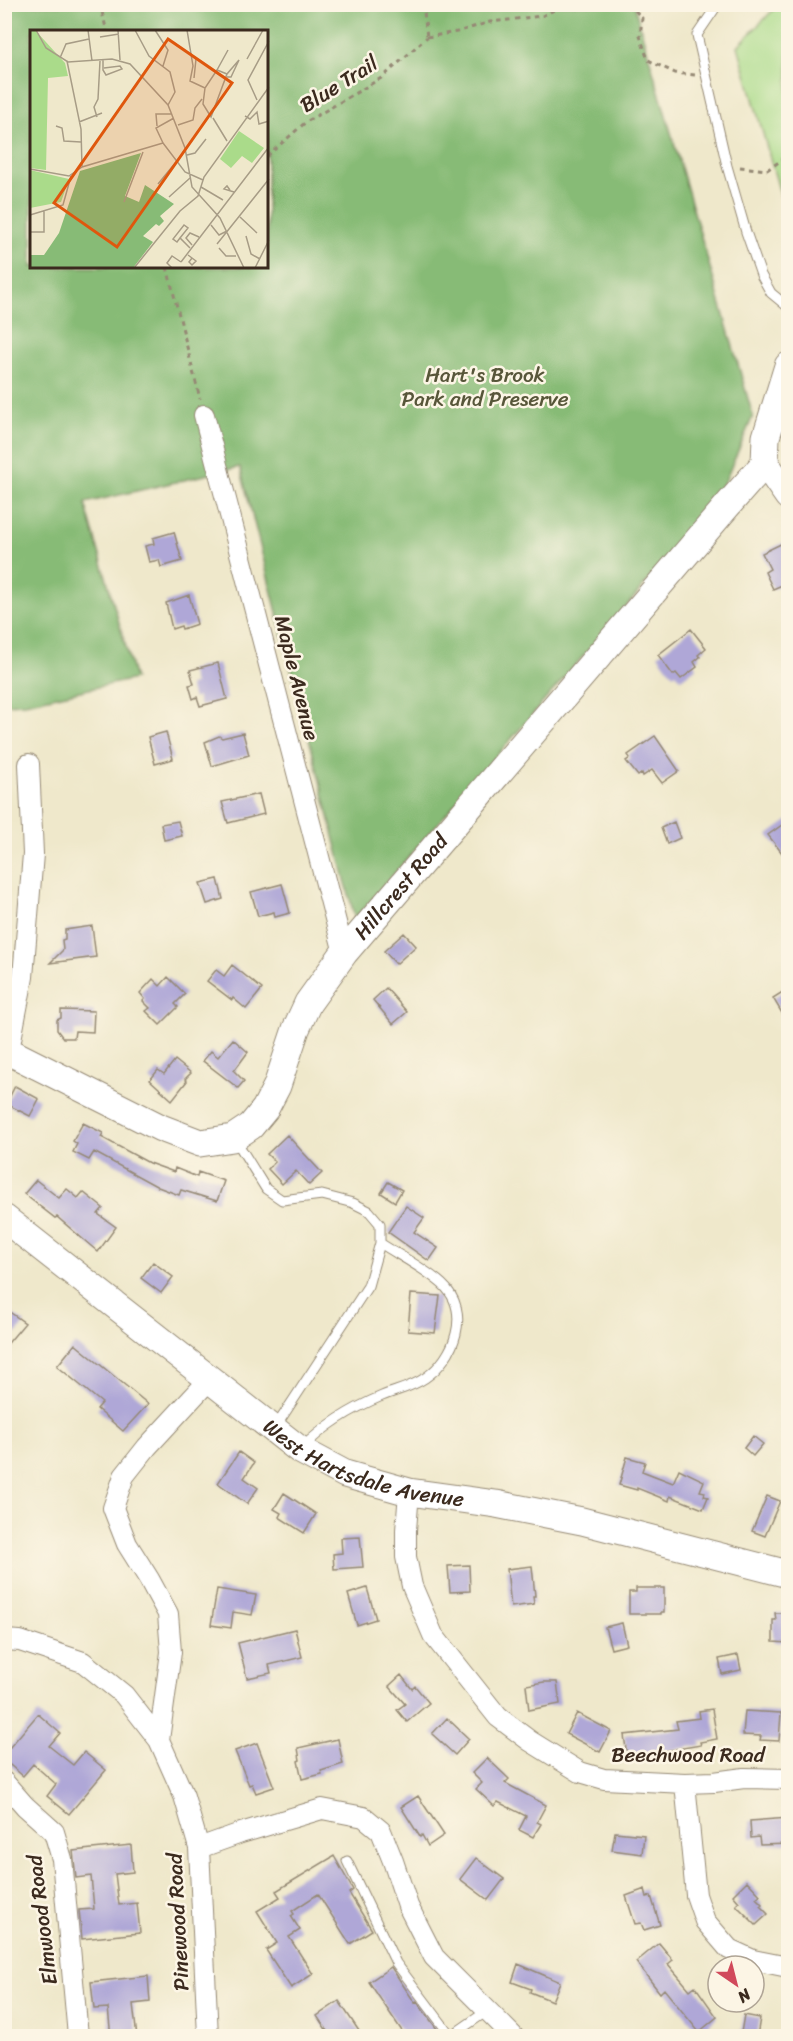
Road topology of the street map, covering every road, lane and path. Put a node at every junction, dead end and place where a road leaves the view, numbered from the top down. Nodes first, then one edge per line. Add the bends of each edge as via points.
1 (100, 4) edge
2 (423, 4) edge
3 (566, 4) edge
4 (629, 4) edge
5 (718, 4) edge
6 (106, 30) edge
7 (427, 37) junction
8 (707, 76) junction
9 (268, 155) edge
10 (789, 156) edge
11 (727, 166) junction
12 (167, 268) edge
13 (789, 307) edge
14 (789, 366) edge
15 (204, 415) joint
16 (765, 463) junction
17 (789, 496) edge
18 (29, 764) dead end
19 (344, 953) junction
20 (7, 1049) edge
21 (234, 1138) junction
22 (4, 1218) edge
23 (380, 1243) junction
24 (209, 1380) junction
25 (274, 1430) junction
26 (300, 1450) junction
27 (409, 1492) junction
28 (789, 1574) edge
29 (13, 1640) edge
30 (159, 1740) junction
31 (789, 1779) edge
32 (4, 1782) edge
33 (685, 1783) junction
34 (200, 1848) junction
35 (347, 1861) dead end
36 (789, 1967) edge
37 (487, 2010) junction
38 (451, 2036) edge
39 (78, 2037) edge
40 (208, 2037) edge
41 (513, 2037) edge

1 - 6 path
2 - 7 path
3 - 7 path via 542,16 490,22
4 - 8 path via 642,18 640,36 648,60 675,73
5 - 8 lane via 698,35
7 - 9 path, Blue Trail via 383,77 306,122
8 - 11 lane
10 - 11 path via 767,170
11 - 13 lane via 761,275 771,293
12 - 15 path
14 - 16 street via 769,428
15 - 19 street, Maple Avenue
16 - 17 street
16 - 19 street, Hillcrest Road
18 - 20 street via 33,854 23,977
19 - 21 street, Hillcrest Road via 308,1003 265,1109
20 - 21 street via 171,1132 200,1143
21 - 23 lane via 266,1189 282,1200 322,1195 353,1203 369,1211 380,1224
22 - 24 street, West Hartsdale Avenue
23 - 25 lane via 368,1286
23 - 26 lane via 442,1284 454,1299 458,1318 449,1354 425,1378 343,1416
24 - 25 street, West Hartsdale Avenue
24 - 30 street via 124,1476 113,1508 127,1544 168,1614 171,1652
25 - 26 street, West Hartsdale Avenue
26 - 27 street, West Hartsdale Avenue via 345,1474
27 - 28 street, West Hartsdale Avenue via 582,1521
27 - 33 street, Beechwood Road via 406,1557 412,1586 433,1635 498,1717 580,1772 604,1779
29 - 30 street, Pinewood Road via 83,1662 124,1695
30 - 34 street, Pinewood Road via 184,1796
31 - 33 street, Beechwood Road
32 - 39 street, Elmwood Road via 54,1832 62,1859
33 - 36 street via 696,1895 705,1921 729,1949 753,1960
34 - 37 street via 322,1809 364,1817 381,1831 408,1906 434,1957
34 - 40 street, Pinewood Road
35 - 38 lane via 396,1963
37 - 38 lane
37 - 41 street

